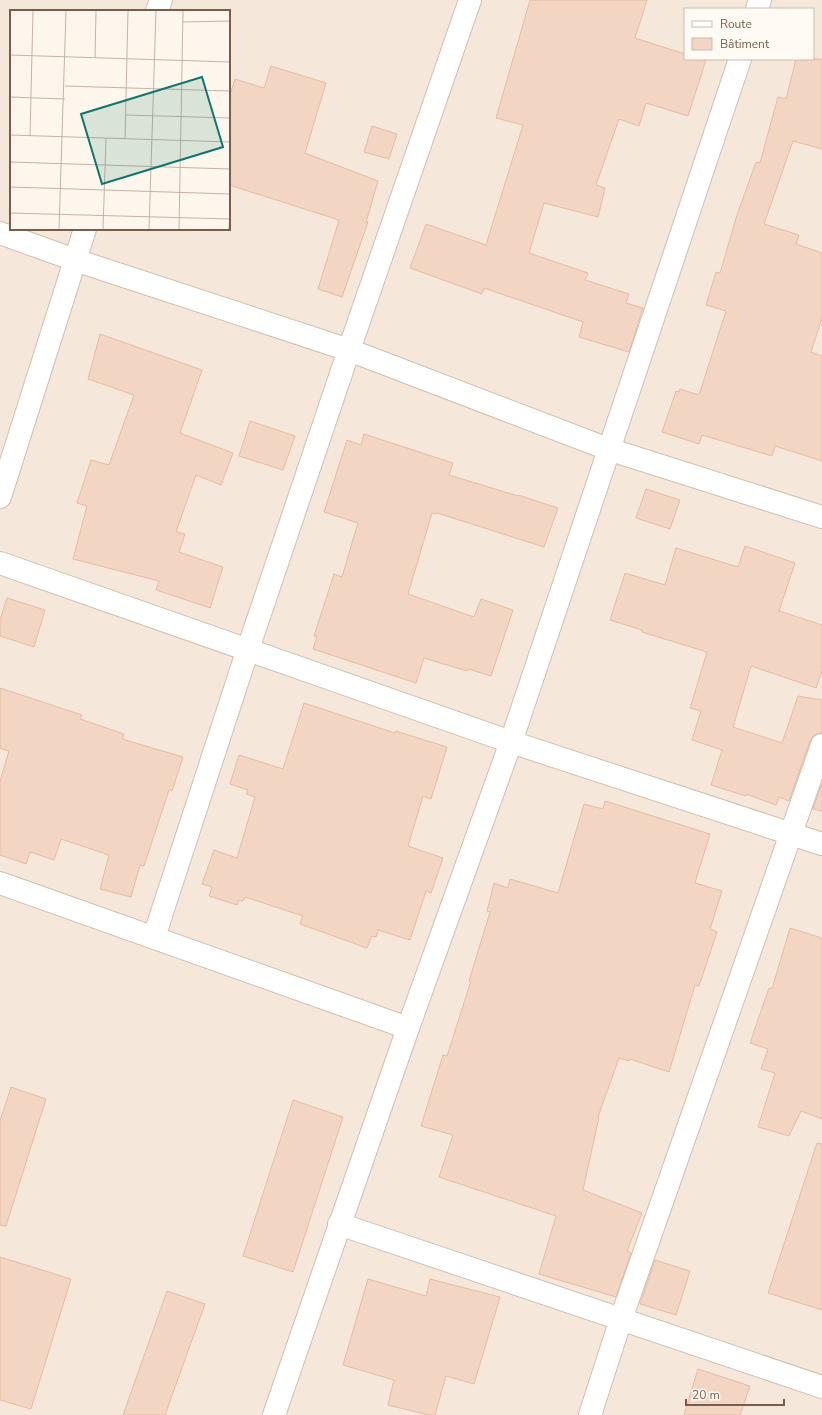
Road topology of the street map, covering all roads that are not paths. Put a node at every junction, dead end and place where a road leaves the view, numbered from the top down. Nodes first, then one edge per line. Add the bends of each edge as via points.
1 (161, 0) edge
2 (470, 0) edge
3 (157, 10) edge
4 (740, 60) edge
5 (85, 230) edge
6 (0, 233) edge
7 (75, 260) junction
8 (349, 350) junction
9 (608, 449) junction
10 (0, 497) edge
11 (822, 517) edge
12 (0, 563) edge
13 (248, 649) junction
14 (511, 742) junction
15 (822, 745) edge
16 (791, 833) junction
17 (822, 844) edge
18 (0, 883) edge
19 (154, 937) junction
20 (408, 1028) junction
21 (339, 1224) junction
22 (621, 1319) junction
23 (822, 1387) edge
24 (274, 1415) edge
25 (590, 1415) edge

1 - 3 street
2 - 8 street
4 - 9 street
5 - 7 street
6 - 7 street
7 - 8 street
7 - 10 street
8 - 9 street
8 - 13 street
9 - 11 street
9 - 14 street
12 - 13 street
13 - 14 street
13 - 19 street
14 - 16 street
14 - 20 street
15 - 16 street
16 - 17 street
16 - 22 street
18 - 19 street
19 - 20 street
20 - 21 street
21 - 22 street
21 - 24 street
22 - 23 street
22 - 25 street

